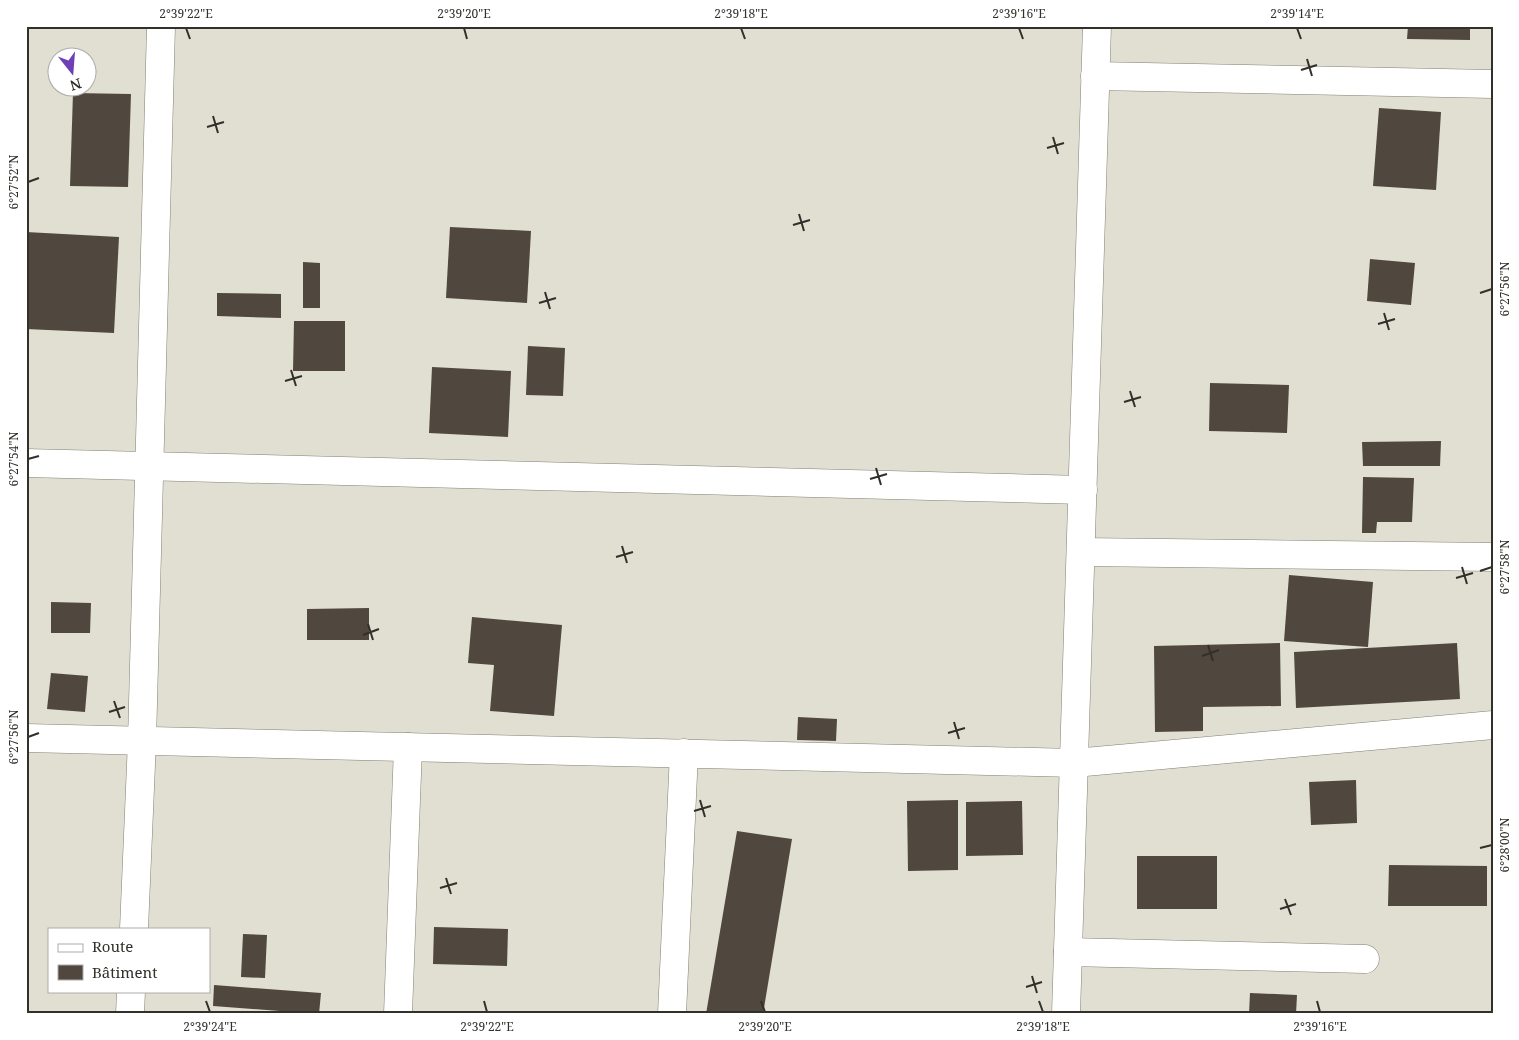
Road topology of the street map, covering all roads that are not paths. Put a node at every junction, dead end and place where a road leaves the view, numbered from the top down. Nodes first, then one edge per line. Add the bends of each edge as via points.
1 (162, 26) edge
2 (1097, 26) edge
3 (1095, 76) junction
4 (1493, 84) edge
5 (26, 463) edge
6 (149, 467) junction
7 (1083, 490) junction
8 (1081, 552) junction
9 (1493, 557) edge
10 (1493, 725) edge
11 (26, 738) edge
12 (142, 741) junction
13 (408, 747) junction
14 (684, 753) junction
15 (1074, 763) junction
16 (134, 928) edge
17 (1068, 952) junction
18 (1365, 959) dead end
19 (131, 992) edge
20 (130, 1014) edge
21 (398, 1014) edge
22 (672, 1014) edge
23 (1066, 1014) edge

1 - 6 street
2 - 3 street
3 - 4 street
3 - 7 street
5 - 6 street
6 - 7 street
6 - 12 street
7 - 8 street
8 - 9 street
8 - 15 street
10 - 15 street
11 - 12 street
12 - 13 street
12 - 16 street
13 - 14 street
13 - 21 street
14 - 15 street
14 - 22 street
15 - 17 street
17 - 18 street
17 - 23 street
19 - 20 street

